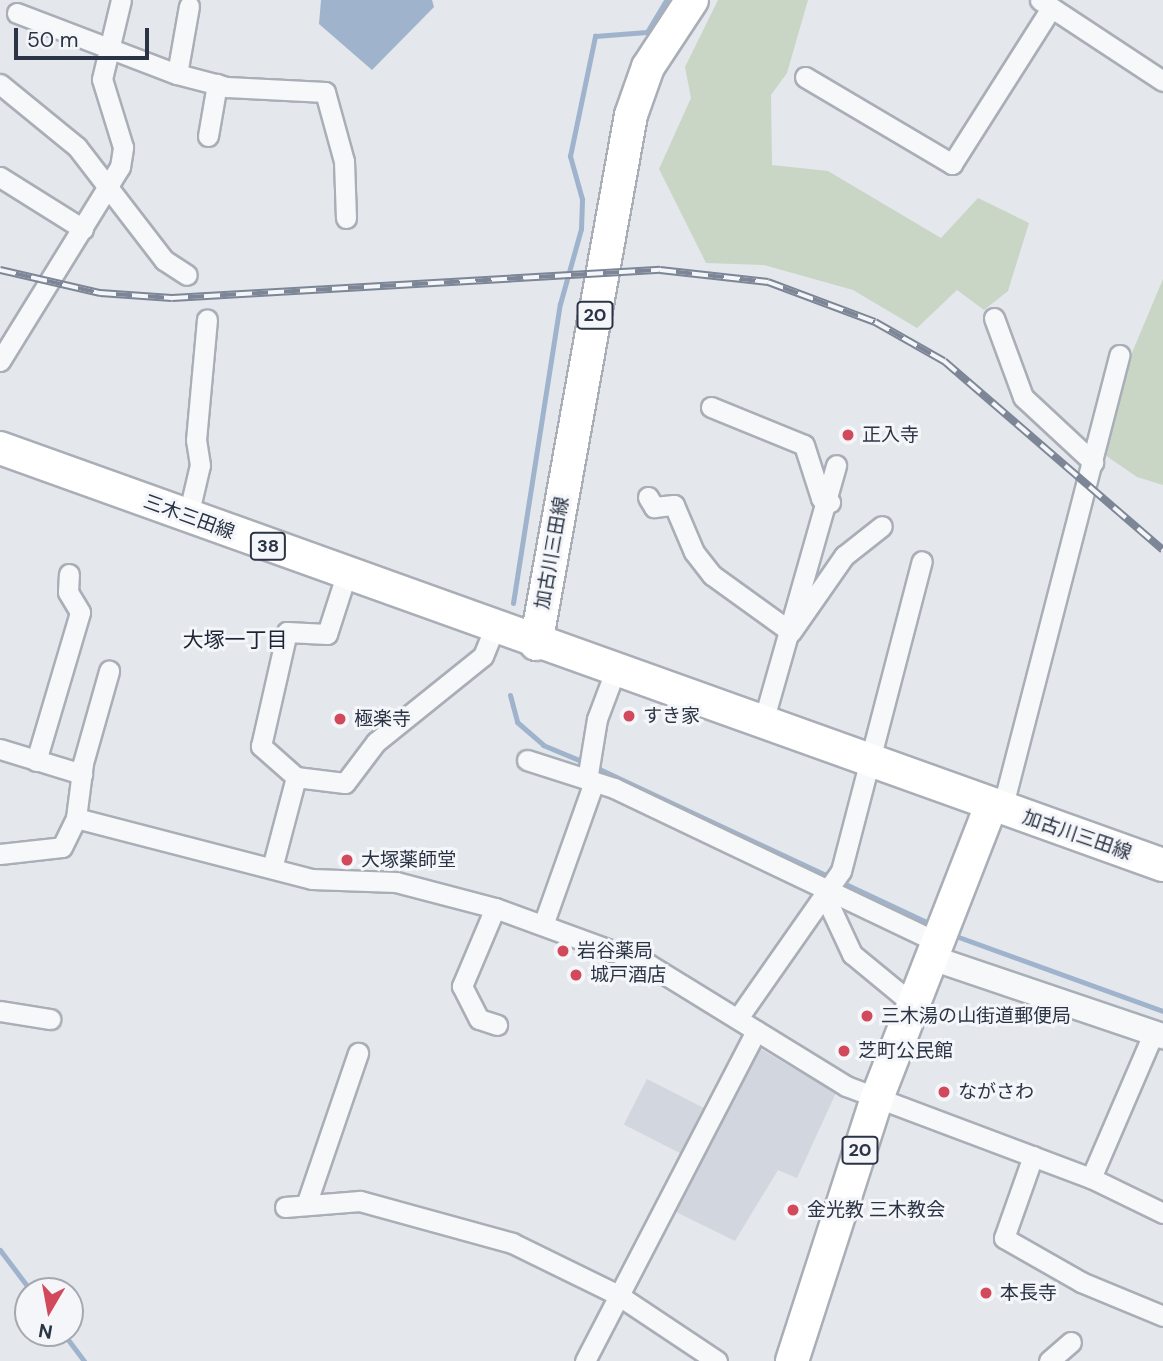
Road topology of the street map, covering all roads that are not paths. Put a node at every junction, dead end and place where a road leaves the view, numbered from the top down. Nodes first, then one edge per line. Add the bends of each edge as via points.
1 (121, 0) edge
2 (692, 0) edge
3 (1046, 3) edge
4 (189, 6) dead end
5 (12, 8) edge
6 (107, 51) junction
7 (177, 74) junction
8 (805, 77) dead end
9 (1163, 81) edge
10 (0, 84) edge
11 (217, 84) junction
12 (208, 136) dead end
13 (0, 177) edge
14 (106, 190) junction
15 (346, 218) dead end
16 (83, 229) junction
17 (187, 275) dead end
18 (993, 317) dead end
19 (206, 320) dead end
20 (1119, 355) dead end
21 (0, 361) edge
22 (711, 407) dead end
23 (0, 447) edge
24 (1093, 462) junction
25 (836, 465) dead end
26 (648, 497) dead end
27 (830, 502) junction
28 (188, 516) junction
29 (882, 526) dead end
30 (922, 561) dead end
31 (69, 574) dead end
32 (346, 575) junction
33 (494, 629) junction
34 (791, 632) junction
35 (536, 644) junction
36 (109, 671) dead end
37 (615, 671) junction
38 (763, 722) junction
39 (0, 749) edge
40 (527, 760) dead end
41 (36, 761) junction
42 (874, 762) junction
43 (82, 774) junction
44 (296, 777) junction
45 (590, 781) junction
46 (997, 808) junction
47 (76, 818) junction
48 (0, 854) edge
49 (1163, 865) edge
50 (272, 868) junction
51 (828, 892) junction
52 (495, 908) junction
53 (544, 925) junction
54 (942, 941) junction
55 (915, 1006) junction
56 (0, 1010) edge
57 (738, 1018) junction
58 (50, 1019) dead end
59 (498, 1025) dead end
60 (756, 1031) junction
61 (1158, 1034) edge
62 (358, 1053) dead end
63 (877, 1098) junction
64 (1033, 1156) junction
65 (1091, 1178) junction
66 (306, 1205) junction
67 (285, 1207) dead end
68 (1163, 1213) edge
69 (618, 1295) junction
70 (1163, 1316) edge
71 (1071, 1342) dead end
72 (585, 1361) edge
73 (717, 1361) edge
74 (792, 1361) edge
75 (1049, 1361) edge

1 - 6 street
2 - 35 main road, 加古川三田線 / 20 via 648,67 631,115
3 - 8 street via 952,164
3 - 9 street
4 - 7 street
5 - 6 street
6 - 7 street
6 - 14 street via 102,79 123,147
7 - 11 street
10 - 14 street via 77,147
11 - 12 street
11 - 15 street via 325,92 344,161
13 - 16 street
14 - 16 street
14 - 17 street via 163,260
16 - 21 street
18 - 24 street via 1023,397
19 - 28 street via 196,440 200,465
20 - 24 street
22 - 27 street via 804,445 816,488
23 - 28 main road, 三木三田線 / 38
24 - 46 street
25 - 27 street
26 - 34 street via 654,507 674,505 694,552 712,575
27 - 34 street
28 - 32 main road, 三木三田線 / 38
29 - 34 street via 844,556
30 - 42 street
31 - 41 street via 68,592 80,612
32 - 33 main road, 三木三田線 / 38
32 - 44 street via 327,634 287,632 261,746
33 - 35 main road, 三木三田線 / 38
33 - 44 street via 482,656 376,742 345,783
34 - 38 street
35 - 37 main road, 加古川三田線
36 - 43 street
37 - 38 main road, 加古川三田線
37 - 45 street via 589,756
38 - 42 main road, 加古川三田線
39 - 41 street
40 - 45 street
41 - 43 street
42 - 46 main road, 加古川三田線
42 - 51 street via 841,871
43 - 47 street
44 - 50 street
45 - 51 street
45 - 53 street
46 - 49 main road, 加古川三田線
46 - 54 main road, 20
47 - 48 street via 62,847
47 - 50 street
50 - 52 street via 312,879 420,886
51 - 54 street
51 - 55 street via 852,954
51 - 57 street via 794,930
52 - 53 street
52 - 59 street via 462,986 479,1019
53 - 57 street via 648,964
54 - 55 main road, 20
54 - 61 street
55 - 63 main road, 20
56 - 58 street
57 - 60 street
60 - 63 street via 810,1067
60 - 69 street
61 - 65 street
62 - 66 street
63 - 64 street
63 - 74 main road, 20
64 - 65 street
64 - 70 street via 1004,1238 1081,1282
65 - 68 street
66 - 67 street
66 - 69 street via 360,1201 414,1213 512,1243
69 - 72 street
69 - 73 street
71 - 75 street

